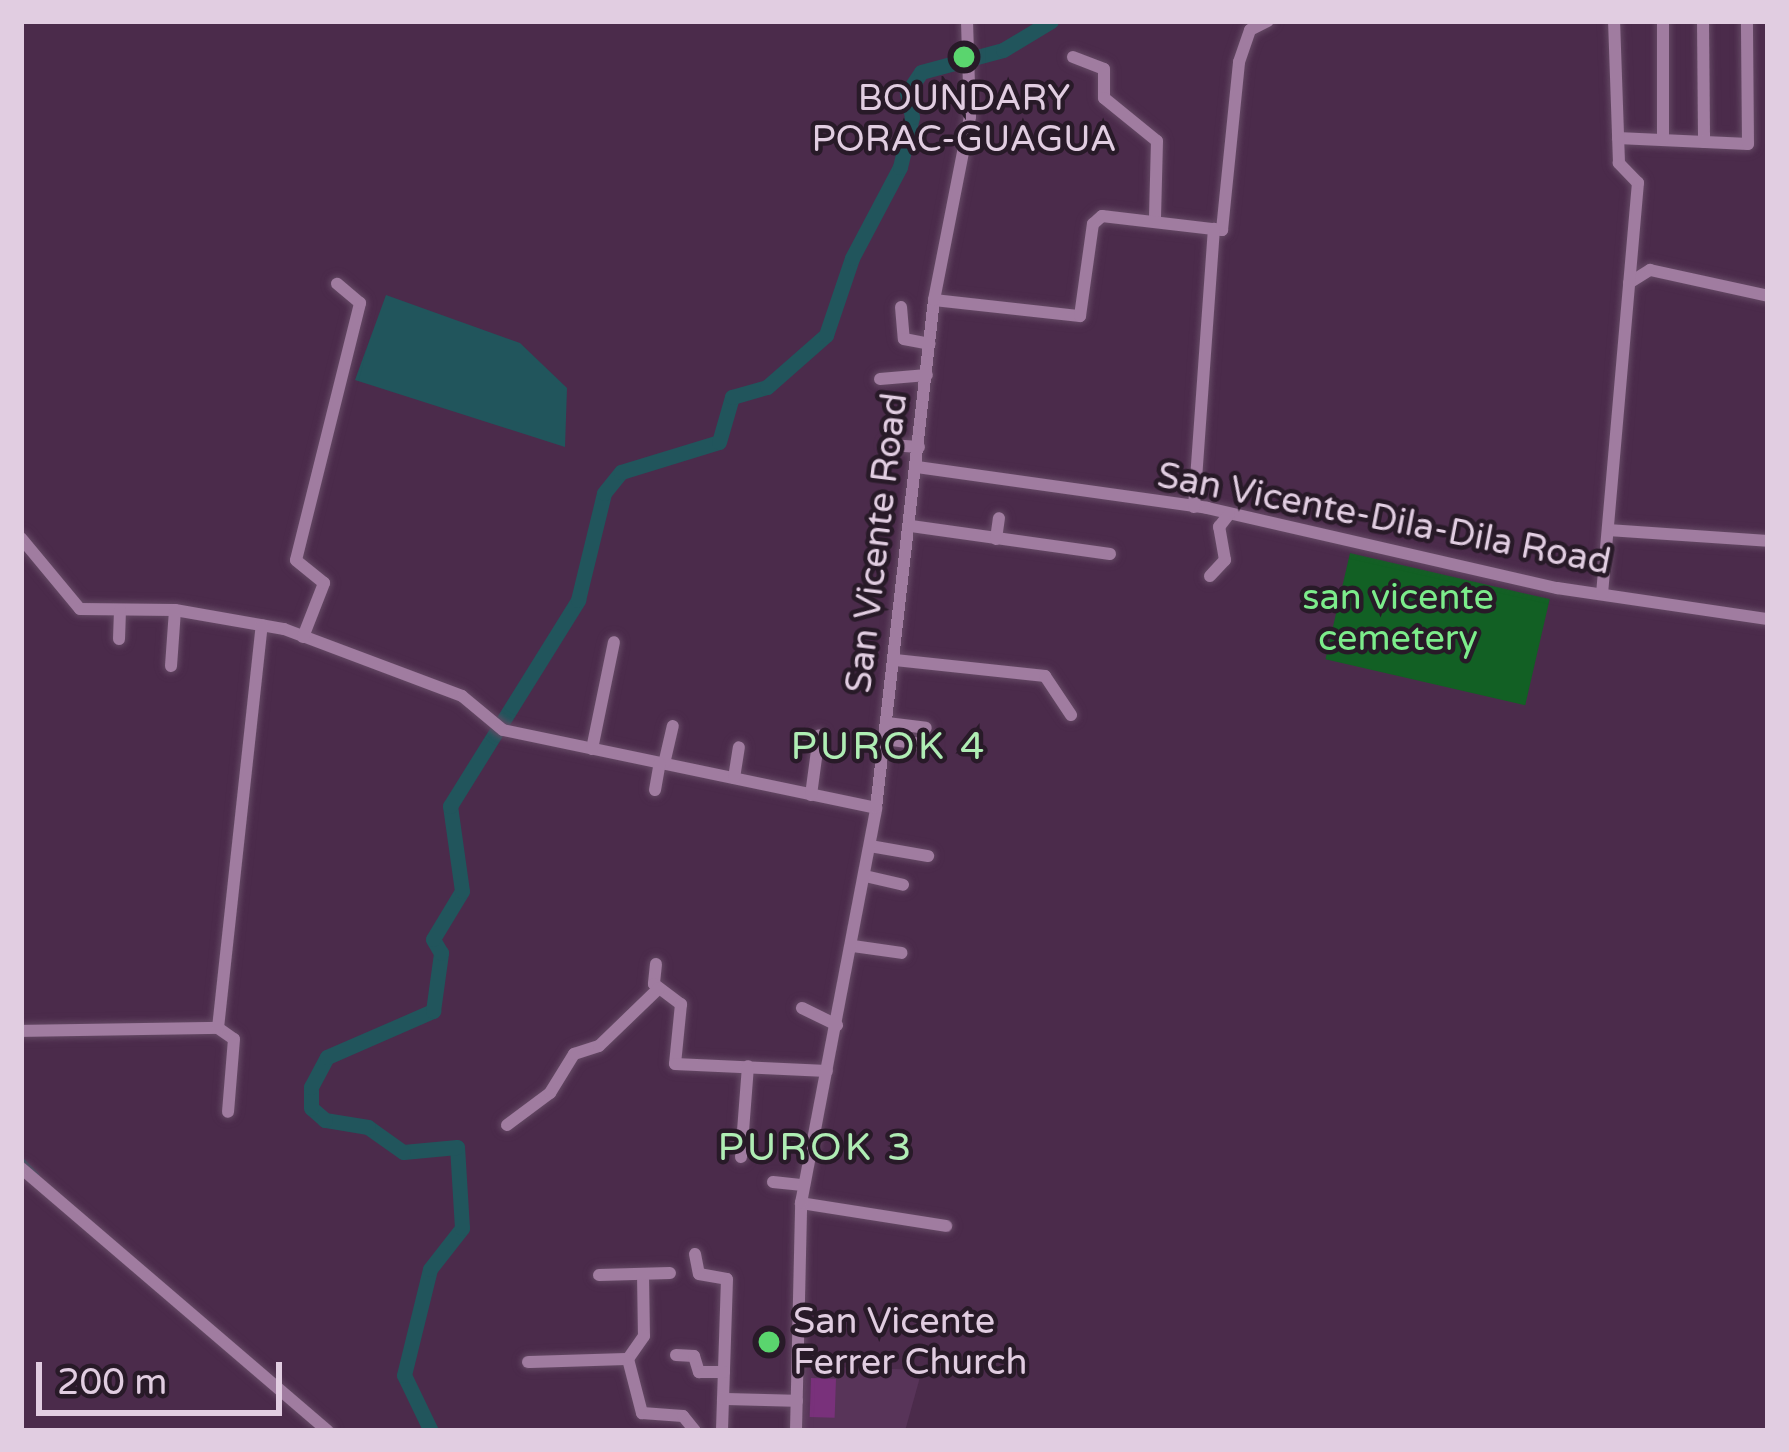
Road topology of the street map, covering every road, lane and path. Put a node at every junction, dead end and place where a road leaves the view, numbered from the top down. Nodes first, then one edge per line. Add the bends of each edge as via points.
1 (1268, 21) edge
2 (1614, 21) edge
3 (1664, 21) edge
4 (1703, 21) edge
5 (1747, 21) edge
6 (966, 27) edge
7 (1073, 57) dead end
8 (1618, 138) junction
9 (1663, 139) junction
10 (1704, 142) junction
11 (1155, 217) junction
12 (1214, 229) junction
13 (337, 284) dead end
14 (1629, 284) junction
15 (1768, 296) edge
16 (934, 300) junction
17 (901, 307) dead end
18 (930, 344) junction
19 (927, 375) junction
20 (880, 379) dead end
21 (890, 446) dead end
22 (919, 447) junction
23 (917, 467) junction
24 (1194, 506) junction
25 (1229, 514) junction
26 (999, 518) dead end
27 (911, 526) junction
28 (1608, 530) junction
29 (21, 538) edge
30 (996, 539) junction
31 (1768, 541) edge
32 (1110, 554) dead end
33 (1210, 576) dead end
34 (1602, 594) junction
35 (120, 610) junction
36 (175, 610) junction
37 (1768, 619) edge
38 (262, 625) junction
39 (303, 637) junction
40 (119, 639) dead end
41 (614, 642) dead end
42 (895, 660) junction
43 (171, 666) dead end
44 (1071, 715) dead end
45 (887, 723) junction
46 (673, 726) dead end
47 (926, 728) dead end
48 (819, 736) dead end
49 (885, 739) junction
50 (929, 745) dead end
51 (739, 747) dead end
52 (592, 749) junction
53 (662, 763) junction
54 (734, 778) junction
55 (655, 790) dead end
56 (811, 795) junction
57 (876, 808) junction
58 (869, 847) junction
59 (928, 856) dead end
60 (865, 876) junction
61 (903, 886) dead end
62 (853, 946) junction
63 (902, 952) dead end
64 (656, 964) dead end
65 (659, 988) junction
66 (802, 1008) dead end
67 (837, 1024) junction
68 (218, 1028) junction
69 (21, 1031) edge
70 (748, 1066) junction
71 (827, 1071) junction
72 (228, 1112) dead end
73 (507, 1125) dead end
74 (741, 1156) dead end
75 (21, 1168) edge
76 (773, 1182) dead end
77 (803, 1185) junction
78 (801, 1203) junction
79 (946, 1226) dead end
80 (695, 1254) dead end
81 (670, 1273) dead end
82 (643, 1274) junction
83 (599, 1275) dead end
84 (676, 1355) dead end
85 (628, 1359) junction
86 (528, 1362) dead end
87 (724, 1372) junction
88 (723, 1399) junction
89 (796, 1401) junction
90 (328, 1431) edge
91 (695, 1431) edge
92 (722, 1431) edge
93 (796, 1431) edge

1 - 12 street via 1250,30 1239,62 1227,225
2 - 8 street
3 - 9 street
4 - 10 street
5 - 10 street via 1748,144
6 - 16 street, San Vicente Road via 970,90
7 - 11 street via 1104,69 1104,98 1157,141
8 - 9 street
8 - 14 street via 1619,163 1638,183
9 - 10 street
11 - 12 street
11 - 16 street via 1093,224 1080,316
12 - 24 street
13 - 39 street via 360,303 296,560 325,583
14 - 15 street via 1650,270
14 - 28 street
16 - 18 street, San Vicente Road
17 - 18 street via 903,337
18 - 19 street, San Vicente Road
19 - 20 street
19 - 22 street, San Vicente Road
21 - 22 street
22 - 23 street, San Vicente Road
23 - 24 street, San Vicente-Dila-Dila Road
23 - 27 street, San Vicente Road
24 - 25 street, San Vicente-Dila-Dila Road
25 - 33 street via 1219,527 1225,560
25 - 34 street, San Vicente-Dila-Dila Road
26 - 30 street
27 - 30 street
27 - 42 street, San Vicente Road
28 - 31 street
28 - 34 street
29 - 35 street via 80,609
30 - 32 street
34 - 37 street, San Vicente-Dila-Dila Road
35 - 36 street
35 - 40 street
36 - 38 street
36 - 43 street
38 - 39 street
38 - 68 street
39 - 52 street via 487,711 503,730
41 - 52 street
42 - 44 street via 1045,676
42 - 45 street, San Vicente Road
45 - 47 street
45 - 49 street, San Vicente Road
46 - 53 street
48 - 56 street
49 - 50 street
49 - 57 street, San Vicente Road
51 - 54 street
52 - 53 street
53 - 54 street
53 - 55 street
54 - 56 street
56 - 57 street
57 - 58 street, San Vicente Road
58 - 59 street
58 - 60 street, San Vicente Road
60 - 61 street
60 - 62 street, San Vicente Road
62 - 63 street
62 - 67 street, San Vicente Road
64 - 65 street
65 - 70 street via 680,1004 673,1063
65 - 73 street via 599,1046 574,1054 550,1093
66 - 67 street
67 - 71 street, San Vicente Road
68 - 69 street
68 - 72 street via 234,1039
70 - 71 street
70 - 74 street
71 - 77 street, San Vicente Road
75 - 90 street
76 - 77 street
77 - 78 street, San Vicente Road
78 - 79 street
78 - 89 street, San Vicente Road
80 - 87 street via 699,1274 727,1279
81 - 82 street
82 - 83 street
82 - 85 street via 644,1336
84 - 87 street via 694,1356 698,1371
85 - 86 street
85 - 91 street via 643,1415 683,1416
87 - 88 street
88 - 89 street
88 - 92 street
89 - 93 street, San Vicente Road

